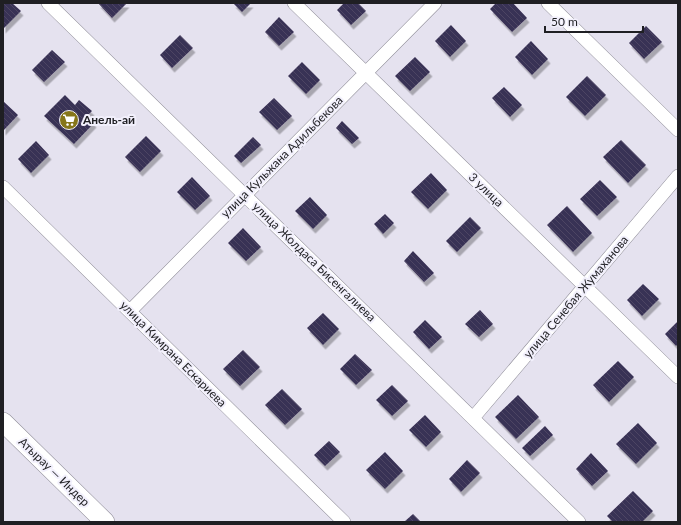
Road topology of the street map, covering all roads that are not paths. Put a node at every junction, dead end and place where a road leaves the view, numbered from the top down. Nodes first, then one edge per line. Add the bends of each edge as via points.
1 (48, 3) edge
2 (294, 3) edge
3 (435, 3) edge
4 (548, 3) edge
5 (366, 73) junction
6 (678, 130) edge
7 (678, 176) edge
8 (3, 187) edge
9 (245, 195) junction
10 (584, 286) junction
11 (130, 311) junction
12 (678, 377) edge
13 (473, 418) junction
14 (3, 422) edge
15 (105, 522) edge
16 (344, 522) edge
17 (579, 522) edge

1 - 9 street, улица Жолдаса Бисенгалиева
2 - 5 street, 3 улица
3 - 5 street, улица Кульжана Адильбекова
4 - 6 street
5 - 9 street, улица Кульжана Адильбекова
5 - 10 street, 3 улица
7 - 10 street, улица Сенебая Жумаханова
8 - 11 street, улица Кимрана Ескариева
9 - 11 street, улица Кульжана Адильбекова
9 - 13 street, улица Жолдаса Бисенгалиева
10 - 12 street, 3 улица
10 - 13 street, улица Сенебая Жумаханова
11 - 16 street, улица Кимрана Ескариева
13 - 17 street, улица Жолдаса Бисенгалиева
14 - 15 main road, Атырау — Индер

